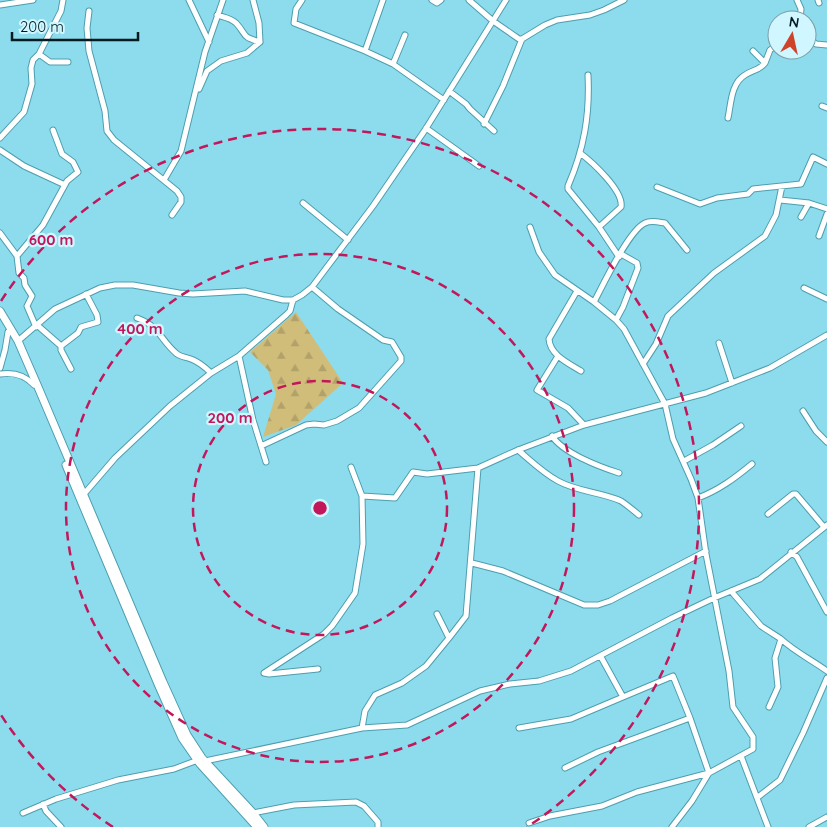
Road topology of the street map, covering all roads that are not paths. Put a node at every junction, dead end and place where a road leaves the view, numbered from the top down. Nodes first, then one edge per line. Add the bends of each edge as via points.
1 (33, 0) edge
2 (64, 0) edge
3 (189, 0) edge
4 (223, 0) edge
5 (253, 0) edge
6 (302, 0) edge
7 (384, 0) edge
8 (432, 0) edge
9 (441, 0) edge
10 (469, 0) edge
11 (506, 0) edge
12 (624, 0) edge
13 (0, 5) edge
14 (89, 11) dead end
15 (217, 15) junction
16 (493, 21) junction
17 (405, 36) dead end
18 (522, 39) junction
19 (260, 42) junction
20 (209, 43) junction
21 (365, 51) junction
22 (753, 51) dead end
23 (39, 54) junction
24 (767, 58) edge
25 (68, 62) dead end
26 (765, 63) junction
27 (393, 64) junction
28 (588, 74) dead end
29 (449, 91) junction
30 (444, 100) junction
31 (193, 104) junction
32 (728, 118) dead end
33 (484, 124) junction
34 (426, 128) junction
35 (53, 130) dead end
36 (494, 132) dead end
37 (0, 138) edge
38 (0, 150) edge
39 (580, 153) junction
40 (827, 164) edge
41 (479, 166) dead end
42 (164, 180) junction
43 (65, 185) junction
44 (782, 186) junction
45 (657, 187) dead end
46 (780, 200) junction
47 (304, 203) dead end
48 (808, 203) junction
49 (827, 209) edge
50 (827, 214) edge
51 (172, 215) dead end
52 (801, 217) dead end
53 (599, 227) junction
54 (530, 228) dead end
55 (0, 233) edge
56 (819, 236) dead end
57 (348, 240) junction
58 (687, 250) dead end
59 (17, 256) junction
60 (620, 256) junction
61 (312, 287) junction
62 (804, 288) dead end
63 (577, 291) junction
64 (86, 294) junction
65 (827, 299) edge
66 (293, 300) junction
67 (594, 302) junction
68 (0, 311) edge
69 (137, 318) dead end
70 (0, 319) edge
71 (616, 320) junction
72 (36, 326) junction
73 (8, 332) junction
74 (827, 335) edge
75 (18, 342) junction
76 (719, 343) dead end
77 (61, 346) junction
78 (240, 356) junction
79 (558, 356) junction
80 (643, 364) junction
81 (0, 368) edge
82 (71, 368) dead end
83 (581, 371) dead end
84 (210, 373) junction
85 (0, 374) edge
86 (732, 383) junction
87 (34, 384) junction
88 (665, 404) junction
89 (803, 411) dead end
90 (584, 425) junction
91 (741, 426) dead end
92 (552, 436) junction
93 (827, 442) edge
94 (261, 446) junction
95 (518, 450) junction
96 (684, 461) junction
97 (266, 462) dead end
98 (752, 464) dead end
99 (351, 467) dead end
100 (478, 468) junction
101 (619, 473) dead end
102 (84, 494) junction
103 (362, 496) junction
104 (698, 498) junction
105 (768, 514) dead end
106 (640, 515) dead end
107 (826, 526) edge
108 (706, 551) junction
109 (791, 552) junction
110 (472, 563) junction
111 (731, 590) junction
112 (714, 598) junction
113 (827, 612) edge
114 (437, 614) dead end
115 (449, 638) junction
116 (782, 639) junction
117 (601, 657) junction
118 (318, 669) dead end
119 (827, 671) edge
120 (827, 678) edge
121 (623, 696) junction
122 (769, 707) dead end
123 (690, 718) junction
124 (362, 728) junction
125 (519, 728) dead end
126 (741, 756) junction
127 (201, 761) junction
128 (565, 768) dead end
129 (709, 773) junction
130 (758, 797) junction
131 (43, 804) junction
132 (23, 813) dead end
133 (253, 813) junction
134 (827, 816) edge
135 (529, 823) dead end
136 (62, 827) edge
137 (257, 827) edge
138 (264, 827) edge
139 (378, 827) edge
140 (672, 827) edge
141 (768, 827) edge
142 (809, 827) edge

1 - 13 street
2 - 23 street
3 - 20 street
4 - 15 street
5 - 19 street
6 - 21 street via 296,9 294,23
7 - 21 street
8 - 9 street via 437,3
10 - 16 street
11 - 16 street
12 - 18 street via 590,15 544,25
14 - 42 street via 89,51 107,131
15 - 19 street via 236,23 246,37
15 - 20 street
16 - 18 street
16 - 29 street
17 - 27 street
18 - 33 street
19 - 31 street via 247,53 221,61 207,71
20 - 31 street
21 - 27 street
22 - 26 street
23 - 25 street via 50,62
23 - 37 street via 33,60 32,84 24,112
24 - 26 street
26 - 32 street via 762,68 743,75 732,94
27 - 30 street
28 - 39 street via 589,103
29 - 30 street
29 - 33 street
30 - 34 street
31 - 42 street via 181,151
33 - 36 street
34 - 41 street
34 - 57 street
35 - 43 street via 59,150 73,162 78,172
38 - 43 street via 24,166
39 - 53 street via 568,190
39 - 53 street via 602,173 622,204
40 - 44 street via 813,157 801,184
42 - 51 street via 181,197
43 - 59 street via 43,225
44 - 45 street via 753,189 748,194 700,204
44 - 46 street
46 - 48 street
46 - 80 street via 765,236 714,273 668,316
47 - 57 street
48 - 49 street
48 - 52 street
50 - 56 street
53 - 60 street
54 - 63 street via 539,252 555,275
55 - 59 street
57 - 61 street
58 - 60 street via 665,223 650,221 633,233
59 - 72 street via 19,273 32,296 27,306
60 - 67 street
60 - 71 street via 637,263 638,268
61 - 66 street
61 - 94 street via 383,340 392,342 401,358 359,408 337,421 306,425
62 - 65 street
63 - 67 street
63 - 79 street via 549,339
64 - 66 street via 114,285 133,285 179,294 245,291
64 - 72 street via 55,309
64 - 77 street via 98,322 81,327
66 - 78 street via 290,311
67 - 71 street
68 - 75 main road
69 - 84 street via 151,324 177,354 200,364
70 - 73 main road
71 - 80 street
72 - 75 street
72 - 77 street
73 - 81 street
73 - 87 main road
74 - 86 street via 770,368
75 - 102 main road
76 - 86 street
77 - 82 street
78 - 84 street
78 - 94 street
79 - 83 street
79 - 90 street via 537,390 568,408
80 - 88 street
84 - 102 street via 115,458
85 - 87 street via 19,374
86 - 88 street
87 - 127 main road via 158,684 182,738
88 - 90 street
88 - 96 street via 673,439
89 - 93 street
90 - 92 street
91 - 96 street
92 - 95 street
92 - 101 street via 556,443 589,462
94 - 97 street
95 - 100 street
95 - 106 street via 558,481 617,500
96 - 104 street
98 - 104 street via 726,485
99 - 103 street
100 - 103 street via 427,474 413,472 395,498
100 - 110 street
102 - 127 main road via 163,682
103 - 118 street via 363,544 355,593 324,634 264,673
104 - 108 street
105 - 107 street via 796,494
107 - 109 street
108 - 110 street via 598,605 584,605 503,571
108 - 112 street
109 - 111 street via 760,579
109 - 113 street via 797,557
110 - 115 street via 466,616
111 - 112 street
111 - 116 street via 761,626
112 - 117 street
112 - 126 street via 733,707 753,738 753,749
114 - 115 street
115 - 124 street via 426,666 402,683 375,695 365,711
116 - 119 street via 793,650
116 - 122 street via 775,658 778,687
117 - 121 street
117 - 124 street via 539,681 480,691 407,725
120 - 130 street via 780,780
121 - 123 street via 673,676
121 - 125 street via 571,718
123 - 128 street via 598,752
123 - 129 street
124 - 127 street
126 - 129 street
126 - 130 street
127 - 131 street via 118,780
127 - 133 main road
127 - 137 main road
129 - 135 street via 637,792 602,806
129 - 140 street
130 - 141 street
131 - 132 street
131 - 136 street
133 - 138 main road
133 - 139 street via 294,805 356,802 364,806 378,822
134 - 142 street

